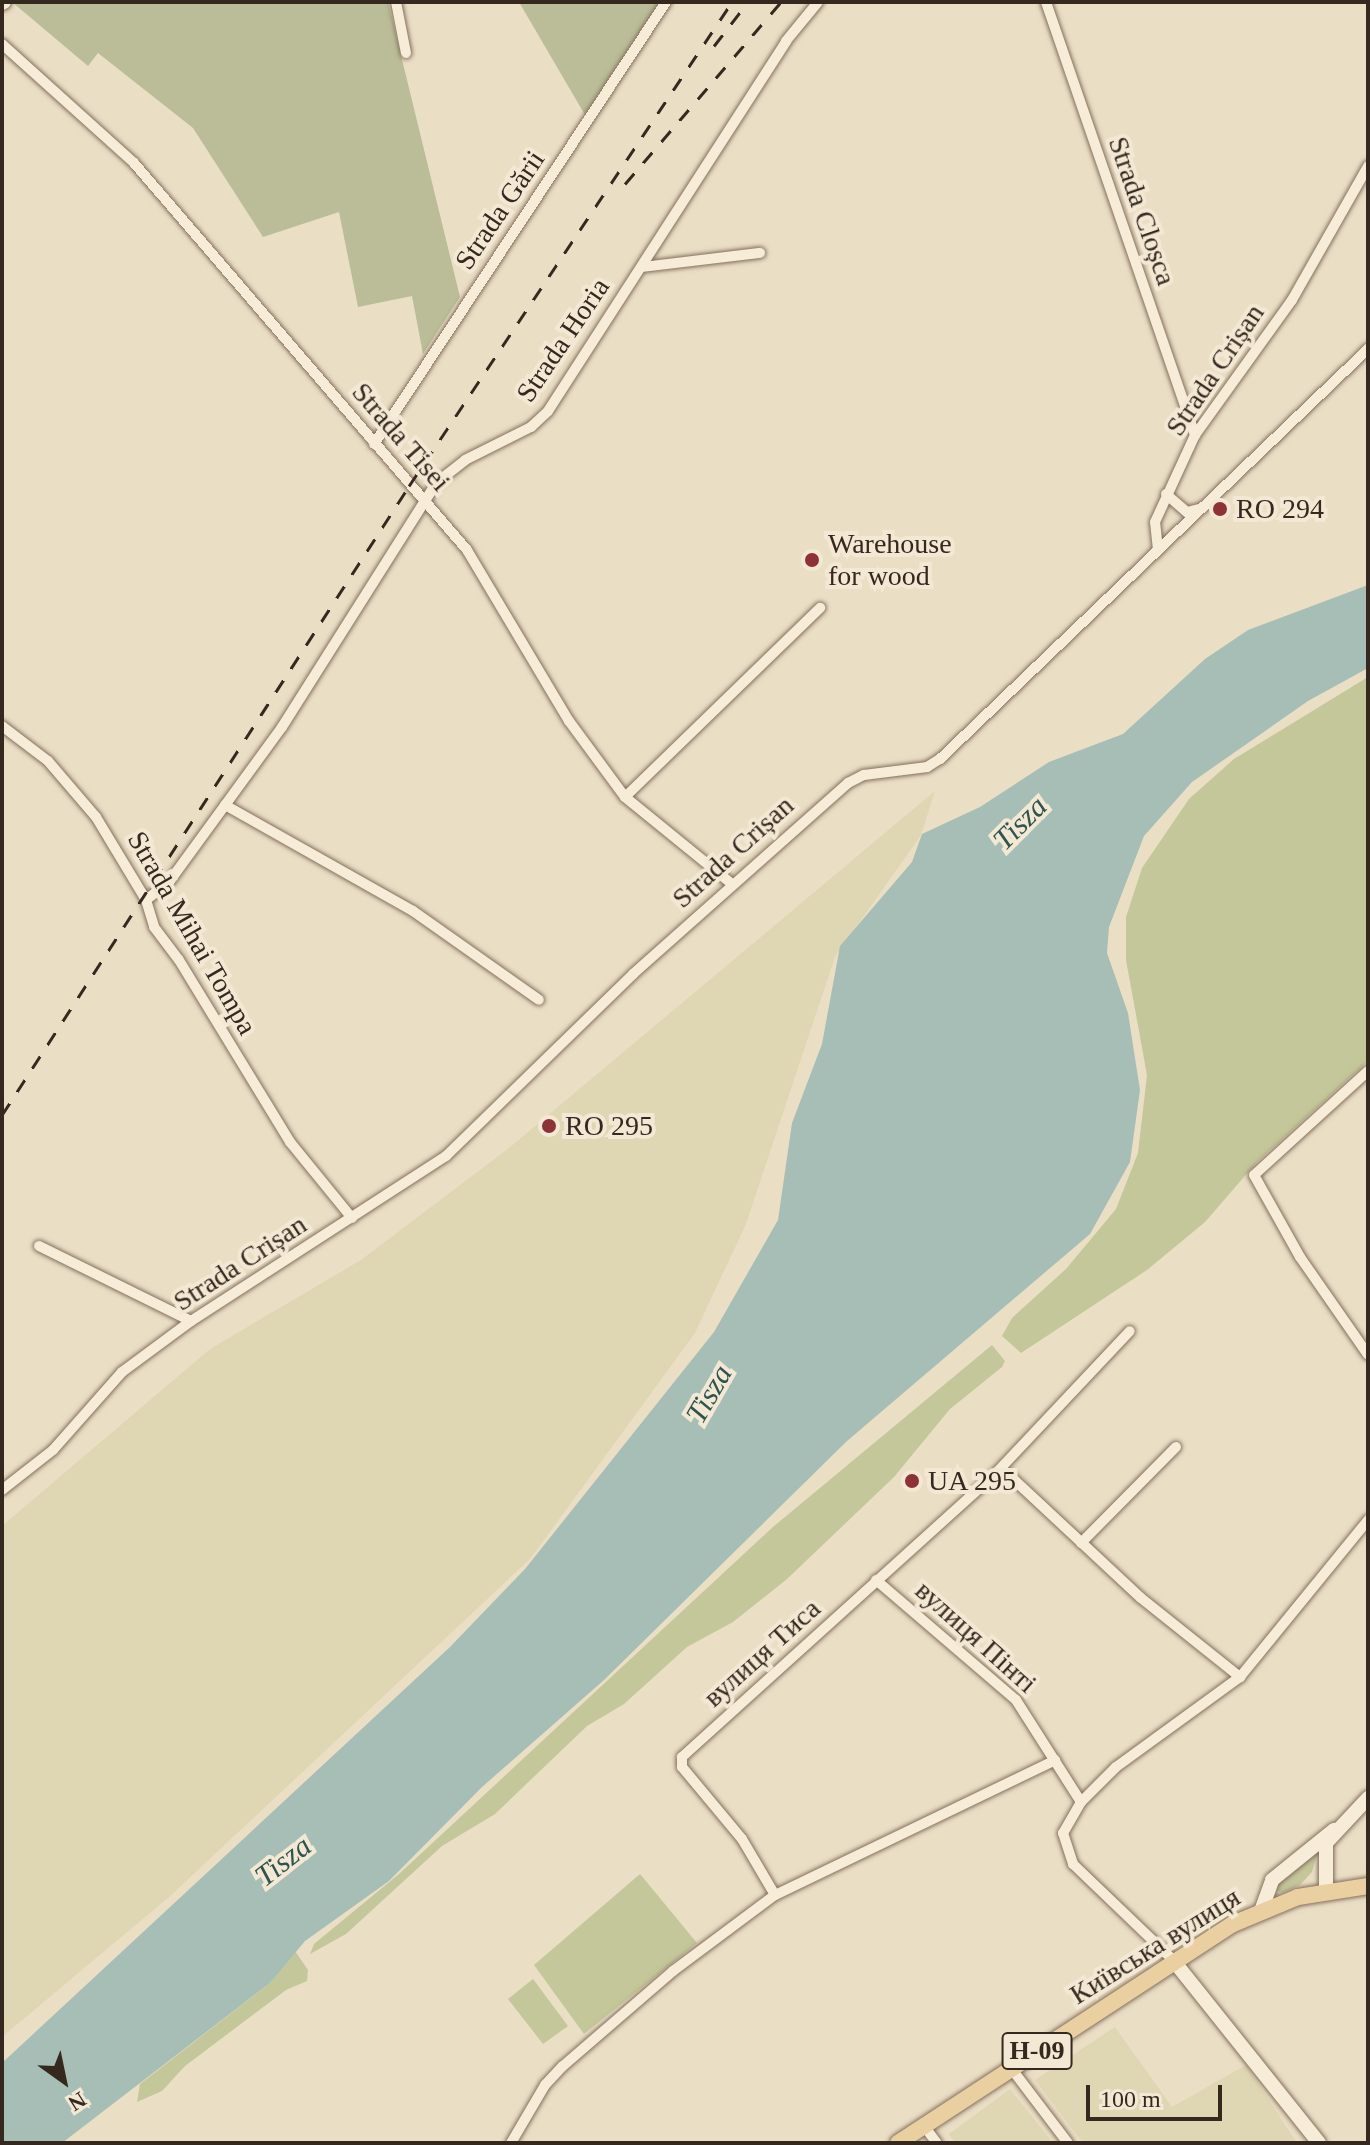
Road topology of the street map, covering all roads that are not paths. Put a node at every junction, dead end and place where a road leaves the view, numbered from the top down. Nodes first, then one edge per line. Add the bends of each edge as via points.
1 (396, 2) edge
2 (666, 2) edge
3 (818, 2) edge
4 (1046, 2) edge
5 (2, 44) edge
6 (406, 53) dead end
7 (1368, 166) edge
8 (760, 253) dead end
9 (642, 267) junction
10 (1368, 349) edge
11 (1195, 435) junction
12 (374, 444) junction
13 (1166, 494) junction
14 (423, 499) junction
15 (1201, 509) junction
16 (1158, 550) junction
17 (820, 608) dead end
18 (2, 726) edge
19 (625, 797) junction
20 (225, 805) junction
21 (732, 884) junction
22 (146, 900) junction
23 (539, 1000) dead end
24 (1368, 1071) edge
25 (352, 1218) junction
26 (39, 1246) dead end
27 (191, 1321) junction
28 (1130, 1331) dead end
29 (1368, 1355) edge
30 (1176, 1447) dead end
31 (998, 1471) junction
32 (2, 1490) edge
33 (1368, 1520) edge
34 (1081, 1543) junction
35 (876, 1580) junction
36 (1240, 1677) junction
37 (1055, 1760) junction
38 (1368, 1798) edge
39 (1081, 1802) junction
40 (1334, 1830) junction
41 (1368, 1886) edge
42 (1326, 1890) junction
43 (775, 1895) junction
44 (1261, 1911) junction
45 (1173, 1960) junction
46 (1011, 2068) junction
47 (924, 2126) junction
48 (511, 2143) edge
49 (898, 2143) edge
50 (937, 2143) edge
51 (1068, 2143) edge
52 (1319, 2143) edge

1 - 6 street
2 - 12 street, Strada Gării
3 - 9 street, Strada Horia via 786,41
4 - 11 street, Strada Cloșca
5 - 12 street, Strada Tisei via 134,163
7 - 11 street, Strada Crișan via 1292,300
8 - 9 street
9 - 14 street, Strada Horia via 540,419 465,460
10 - 15 street
11 - 13 street, Strada Crișan
12 - 14 street, Strada Tisei
13 - 15 street via 1187,512
13 - 16 street, Strada Crișan via 1155,522
14 - 19 street, Strada Tisei via 485,576 569,721
14 - 20 street, Strada Horia via 282,727
15 - 16 street
16 - 21 street, Strada Crișan via 935,763 864,775 848,783
17 - 19 street
18 - 22 street, Strada Mihai Tompa via 48,761 80,796
19 - 21 street, Strada Tisei
20 - 22 street, Strada Horia via 169,882
20 - 23 street via 413,911
21 - 25 street, Strada Crișan via 446,1156
22 - 25 street, Strada Mihai Tompa via 154,927 290,1142
24 - 29 street via 1254,1175
25 - 27 street, Strada Crișan
26 - 27 street
27 - 32 street, Strada Crișan via 115,1378 53,1450
28 - 31 street, вулиця Тиса
30 - 34 street
31 - 34 street
31 - 35 street, вулиця Тиса
33 - 36 street
34 - 36 street
35 - 37 street, вулиця Пінті via 1016,1700
35 - 43 street, вулиця Тиса via 775,1678 682,1757 682,1767 742,1839
36 - 39 street via 1116,1767
37 - 39 street, вулиця Пінті
37 - 43 street
38 - 40 street
39 - 45 street via 1063,1833 1073,1864
40 - 42 street via 1324,1855
40 - 44 street via 1272,1880
41 - 42 main road, Н-09
42 - 44 main road, Київська вулиця / Н-09
43 - 48 street via 673,1971 563,2066 545,2085
44 - 45 main road, Київська вулиця / Н-09
45 - 46 main road, Київська вулиця / Н-09
45 - 52 street
46 - 47 main road, Київська вулиця / Н-09
46 - 51 street
47 - 49 main road, Київська вулиця / Н-09
47 - 50 street

